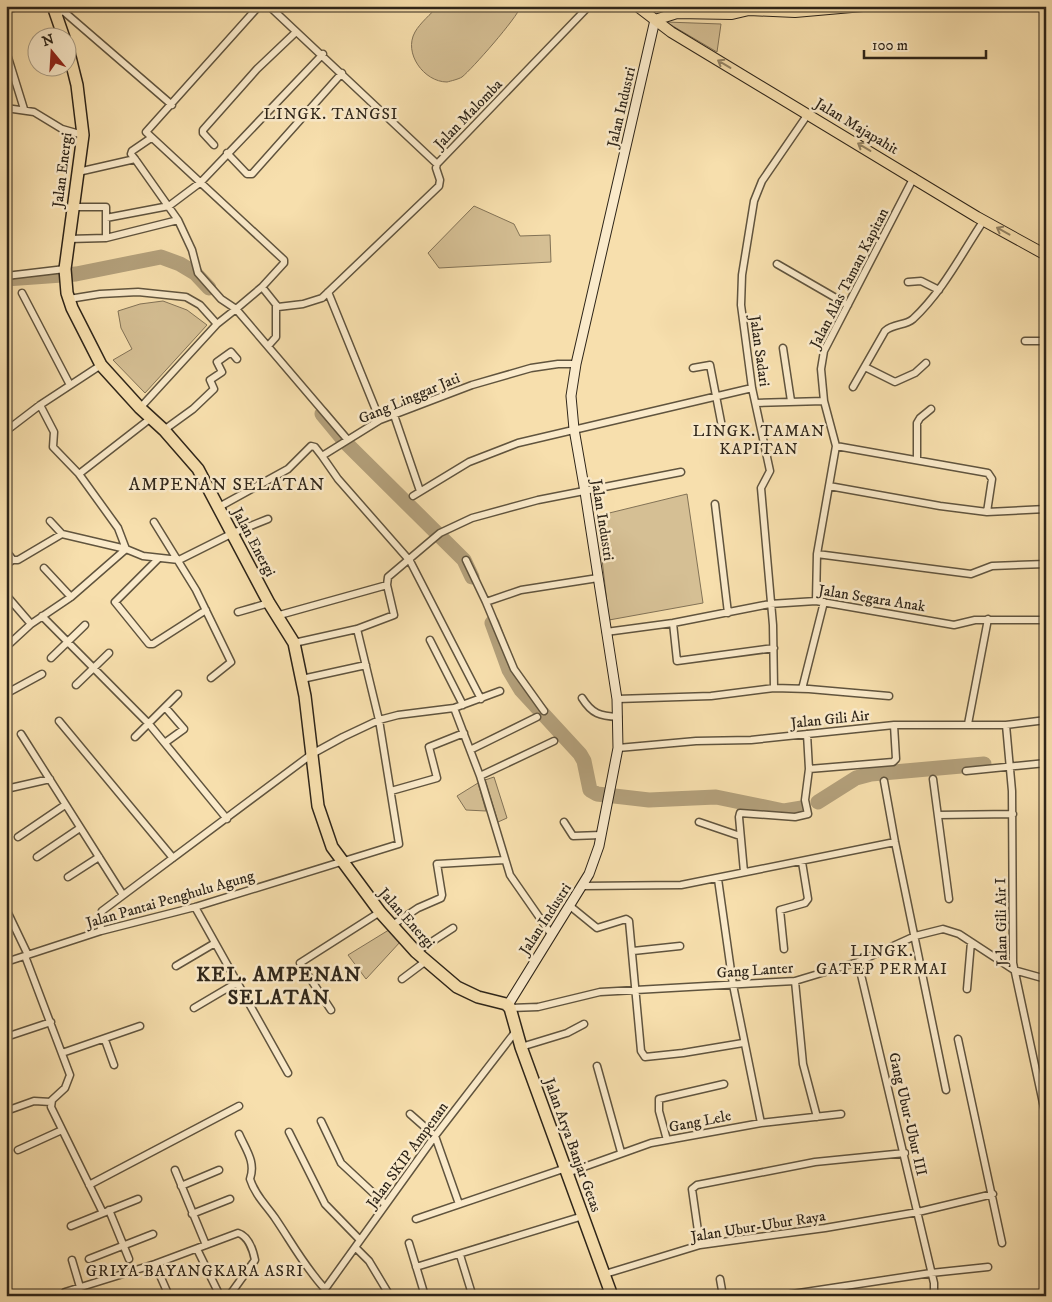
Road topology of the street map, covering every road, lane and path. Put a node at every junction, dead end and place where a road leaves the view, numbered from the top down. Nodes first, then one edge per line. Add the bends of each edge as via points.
1 (21, 6) edge
2 (259, 6) edge
3 (269, 6) edge
4 (589, 6) edge
5 (637, 6) edge
6 (863, 6) edge
7 (746, 8) edge
8 (59, 9) edge
9 (763, 9) edge
10 (6, 10) edge
11 (655, 20) junction
12 (62, 28) edge
13 (296, 32) junction
14 (6, 51) edge
15 (322, 54) junction
16 (8, 64) edge
17 (342, 73) junction
18 (75, 78) edge
19 (172, 105) junction
20 (6, 108) edge
21 (24, 110) junction
22 (808, 114) junction
23 (83, 135) junction
24 (151, 138) junction
25 (214, 145) dead end
26 (226, 154) junction
27 (135, 159) junction
28 (438, 164) junction
29 (78, 172) junction
30 (914, 177) junction
31 (201, 182) junction
32 (169, 206) junction
33 (73, 207) junction
34 (106, 218) junction
35 (178, 220) junction
36 (984, 220) junction
37 (68, 238) junction
38 (106, 238) junction
39 (1046, 255) edge
40 (777, 264) dead end
41 (65, 270) junction
42 (6, 276) edge
43 (908, 282) dead end
44 (262, 287) junction
45 (939, 290) junction
46 (328, 292) junction
47 (22, 293) dead end
48 (70, 299) junction
49 (848, 305) junction
50 (276, 306) junction
51 (234, 311) junction
52 (218, 324) junction
53 (1025, 341) dead end
54 (1046, 341) edge
55 (268, 346) junction
56 (782, 348) dead end
57 (237, 359) dead end
58 (576, 364) junction
59 (926, 364) dead end
60 (101, 365) junction
61 (865, 366) junction
62 (693, 368) dead end
63 (70, 385) junction
64 (853, 387) dead end
65 (752, 388) junction
66 (716, 396) junction
67 (791, 400) junction
68 (824, 401) junction
69 (756, 403) junction
70 (40, 405) junction
71 (140, 408) junction
72 (931, 409) dead end
73 (394, 415) junction
74 (151, 418) junction
75 (380, 420) junction
76 (574, 429) junction
77 (164, 430) junction
78 (6, 431) edge
79 (723, 432) dead end
80 (345, 441) junction
81 (836, 446) junction
82 (322, 456) junction
83 (917, 459) junction
84 (682, 472) dead end
85 (79, 474) junction
86 (829, 486) junction
87 (420, 491) junction
88 (585, 492) junction
89 (413, 496) dead end
90 (714, 504) dead end
91 (219, 507) junction
92 (1046, 508) edge
93 (987, 512) junction
94 (268, 518) dead end
95 (50, 521) dead end
96 (154, 522) dead end
97 (233, 533) junction
98 (62, 534) junction
99 (126, 549) junction
100 (6, 550) edge
101 (817, 554) junction
102 (159, 558) junction
103 (13, 560) junction
104 (179, 560) junction
105 (466, 560) dead end
106 (410, 561) junction
107 (6, 564) edge
108 (1046, 564) edge
109 (44, 568) dead end
110 (598, 578) junction
111 (386, 585) junction
112 (6, 595) edge
113 (70, 597) junction
114 (816, 600) junction
115 (486, 602) junction
116 (824, 602) junction
117 (269, 603) junction
118 (770, 604) junction
119 (206, 610) junction
120 (238, 612) dead end
121 (728, 613) junction
122 (42, 616) junction
123 (276, 616) junction
124 (988, 620) junction
125 (1046, 620) edge
126 (673, 623) junction
127 (31, 624) junction
128 (85, 625) dead end
129 (356, 629) junction
130 (606, 632) junction
131 (430, 640) dead end
132 (68, 642) junction
133 (294, 643) junction
134 (6, 646) edge
135 (774, 648) junction
136 (109, 653) dead end
137 (51, 658) dead end
138 (366, 665) junction
139 (94, 668) junction
140 (42, 674) dead end
141 (211, 678) dead end
142 (302, 679) junction
143 (76, 685) dead end
144 (774, 688) junction
145 (6, 689) edge
146 (802, 689) junction
147 (500, 691) dead end
148 (178, 694) dead end
149 (889, 696) dead end
150 (582, 698) dead end
151 (481, 699) junction
152 (617, 699) junction
153 (463, 705) junction
154 (165, 707) junction
155 (454, 708) junction
156 (544, 711) dead end
157 (537, 717) dead end
158 (618, 717) junction
159 (379, 720) junction
160 (1046, 720) edge
161 (59, 721) dead end
162 (149, 724) junction
163 (968, 724) junction
164 (894, 725) junction
165 (1006, 725) junction
166 (464, 733) junction
167 (21, 734) dead end
168 (807, 734) junction
169 (134, 737) dead end
170 (554, 741) dead end
171 (166, 742) junction
172 (618, 748) junction
173 (470, 750) junction
174 (312, 754) junction
175 (1046, 763) edge
176 (1011, 767) junction
177 (809, 769) junction
178 (966, 771) dead end
179 (480, 776) junction
180 (50, 779) junction
181 (933, 779) dead end
182 (884, 781) dead end
183 (6, 789) edge
184 (391, 791) junction
185 (65, 805) junction
186 (1013, 814) junction
187 (938, 815) junction
188 (227, 819) junction
189 (564, 822) dead end
190 (699, 822) dead end
191 (80, 828) junction
192 (601, 835) junction
193 (740, 836) junction
194 (18, 837) dead end
195 (895, 842) junction
196 (37, 857) dead end
197 (99, 857) junction
198 (173, 858) junction
199 (505, 860) junction
200 (342, 862) junction
201 (802, 862) junction
202 (744, 872) junction
203 (68, 877) dead end
204 (718, 879) junction
205 (583, 886) junction
206 (123, 895) junction
207 (948, 899) dead end
208 (570, 906) junction
209 (6, 908) edge
210 (195, 908) junction
211 (380, 912) junction
212 (391, 926) junction
213 (453, 928) dead end
214 (101, 931) junction
215 (551, 934) junction
216 (915, 936) junction
217 (971, 942) junction
218 (215, 943) junction
219 (680, 946) dead end
220 (784, 949) dead end
221 (633, 951) junction
222 (416, 952) junction
223 (27, 955) junction
224 (426, 961) junction
225 (6, 962) edge
226 (858, 962) junction
227 (176, 966) dead end
228 (1014, 970) junction
229 (402, 979) dead end
230 (1046, 979) edge
231 (794, 981) junction
232 (238, 982) junction
233 (733, 985) junction
234 (967, 989) dead end
235 (636, 990) junction
236 (509, 1007) junction
237 (194, 1008) dead end
238 (330, 1010) dead end
239 (51, 1022) junction
240 (584, 1024) dead end
241 (140, 1026) dead end
242 (516, 1031) junction
243 (6, 1036) edge
244 (958, 1039) dead end
245 (105, 1040) junction
246 (744, 1043) junction
247 (521, 1047) junction
248 (62, 1052) junction
249 (114, 1065) dead end
250 (597, 1066) dead end
251 (288, 1073) dead end
252 (724, 1084) dead end
253 (946, 1090) dead end
254 (51, 1102) junction
255 (239, 1106) dead end
256 (6, 1111) edge
257 (410, 1114) dead end
258 (841, 1114) dead end
259 (817, 1117) junction
260 (1046, 1117) edge
261 (321, 1121) dead end
262 (761, 1123) junction
263 (62, 1130) junction
264 (289, 1132) dead end
265 (239, 1134) dead end
266 (435, 1136) junction
267 (666, 1140) junction
268 (18, 1150) dead end
269 (621, 1152) junction
270 (905, 1153) junction
271 (175, 1170) dead end
272 (219, 1170) dead end
273 (567, 1171) junction
274 (89, 1186) junction
275 (181, 1186) junction
276 (992, 1194) junction
277 (138, 1199) dead end
278 (230, 1199) dead end
279 (385, 1204) junction
280 (459, 1204) junction
281 (106, 1211) junction
282 (918, 1212) junction
283 (192, 1214) junction
284 (583, 1216) junction
285 (416, 1219) dead end
286 (72, 1226) dead end
287 (153, 1234) dead end
288 (360, 1240) junction
289 (409, 1243) dead end
290 (1002, 1243) dead end
291 (123, 1245) junction
292 (206, 1245) junction
293 (700, 1245) junction
294 (356, 1248) junction
295 (197, 1249) junction
296 (460, 1254) junction
297 (89, 1259) dead end
298 (129, 1259) dead end
299 (72, 1260) dead end
300 (155, 1264) junction
301 (416, 1267) junction
302 (988, 1267) dead end
303 (931, 1273) junction
304 (605, 1274) junction
305 (720, 1279) dead end
306 (80, 1287) junction
307 (65, 1292) dead end
308 (324, 1293) edge
309 (611, 1293) edge
310 (472, 1294) dead end
311 (170, 1296) edge
312 (220, 1296) edge
313 (229, 1296) edge
314 (390, 1296) edge
315 (425, 1296) edge
316 (595, 1296) edge
317 (723, 1296) edge
318 (779, 1296) edge
319 (934, 1296) edge

1 - 10 street
2 - 19 street
3 - 13 street, Jalan Malomba
4 - 28 street, Jalan Malomba
5 - 11 main road, Jalan Majapahit
6 - 9 main road via 795,12
7 - 9 main road
7 - 11 main road via 732,14 677,13
8 - 12 highway
8 - 19 street
22 -> 11 main road, Jalan Majapahit
11 - 58 street, Jalan Industri
13 - 15 street, Jalan Malomba
13 - 25 street via 257,69 202,130
14 - 16 street
15 - 17 street, Jalan Malomba
15 - 26 street
16 - 21 street
17 - 26 street via 252,174 247,174
17 - 28 street, Jalan Malomba
18 - 23 highway, Jalan Energi
19 - 24 street via 146,130
20 - 21 street
21 - 23 street via 34,112 62,129
30 -> 22 main road, Jalan Majapahit
22 - 65 street, Jalan Sadari via 772,165 754,201 740,294
23 - 29 highway, Jalan Energi
24 - 27 street via 132,151
24 - 31 street
26 - 31 street
27 - 29 street
27 - 32 street
28 - 46 street via 439,186
29 - 33 highway, Jalan Energi
30 - 36 main road, Jalan Majapahit
30 - 49 street, Jalan Alas Taman Kapitan
31 - 32 street
31 - 44 street via 284,260
32 - 34 street
32 - 35 street
33 - 34 street via 105,206
33 - 37 highway, Jalan Energi
34 - 38 street
35 - 38 street
35 - 51 street via 192,250 198,274
39 -> 36 main road, Jalan Majapahit
36 - 45 street
37 - 38 street
37 - 41 highway, Jalan Energi
40 - 49 street
41 - 42 street
41 - 48 highway, Jalan Energi
43 - 45 street via 921,281
44 - 50 street
44 - 51 street
45 - 61 street via 912,320 885,331
46 - 50 street via 322,298 303,304
46 - 75 street
47 - 63 street
48 - 52 street via 138,292 186,297 200,305
48 - 60 highway, Jalan Energi
49 - 68 street, Jalan Alas Taman Kapitan via 821,360
50 - 55 street via 277,333
51 - 52 street
51 - 55 street
52 - 71 street
53 - 54 street
55 - 80 street
56 - 67 street
57 - 77 street via 231,352 217,362 222,372 210,380 214,389
58 - 73 street, Gang Linggar Jati via 531,368 472,385
58 - 76 street, Jalan Industri via 571,396
59 - 61 street via 894,382
60 - 63 street
60 - 71 highway, Jalan Energi
61 - 64 street
62 - 66 street via 710,365
63 - 70 street
65 - 66 street
65 - 69 street, Jalan Sadari
66 - 76 street
66 - 79 street
67 - 68 street
67 - 69 street
68 - 81 street, Jalan Alas Taman Kapitan
69 - 118 street, Jalan Sadari via 770,471 761,488
70 - 78 street
70 - 85 street via 54,432 53,447
71 - 74 highway, Jalan Energi
72 - 83 street via 917,423
73 - 75 street, Gang Linggar Jati
73 - 87 street
74 - 77 highway, Jalan Energi
74 - 85 street
75 - 80 street, Gang Linggar Jati
76 - 87 street via 487,453
76 - 88 street, Jalan Industri
77 - 91 highway, Jalan Energi via 198,469
80 - 82 street, Gang Linggar Jati
81 - 83 street
81 - 86 street, Jalan Alas Taman Kapitan
82 - 91 street via 315,447 309,447 288,469
82 - 106 street
83 - 93 street via 990,474
84 - 88 street
85 - 99 street via 118,528
86 - 93 street
86 - 101 street, Jalan Alas Taman Kapitan
87 - 89 street
88 - 106 street via 485,514 440,533
88 - 110 street, Jalan Industri
90 - 121 street
91 - 97 highway, Jalan Energi
92 - 93 street
94 - 97 street
95 - 98 street
96 - 104 street
97 - 104 street
97 - 117 highway, Jalan Energi
98 - 99 street
98 - 103 street
99 - 102 street
99 - 113 street
100 - 103 street
101 - 108 street via 970,574 992,566
101 - 114 street, Jalan Alas Taman Kapitan
102 - 104 street
102 - 119 street via 115,602 142,637 153,644
103 - 107 street
104 - 119 street
105 - 115 street
106 - 111 street via 388,577
106 - 151 street
109 - 113 street
110 - 115 street via 521,590
110 - 130 street, Jalan Industri
111 - 123 street
111 - 129 street via 394,615
112 - 127 street
113 - 122 street
114 - 116 street, Jalan Segara Anak
114 - 118 street, Jalan Segara Anak
115 - 156 street via 514,669
116 - 124 street, Jalan Segara Anak via 954,625
116 - 146 street
117 - 120 street
117 - 123 highway, Jalan Energi
118 - 121 street, Jalan Segara Anak
118 - 135 street, Jalan Sadari
119 - 141 street via 231,662
121 - 126 street, Jalan Segara Anak
122 - 127 street
122 - 132 street
123 - 133 highway, Jalan Energi
124 - 125 street, Jalan Segara Anak
124 - 163 street
126 - 130 street, Jalan Segara Anak
126 - 135 street via 677,661
127 - 134 street
128 - 132 street
129 - 133 street
129 - 138 street
130 - 152 street, Jalan Industri
131 - 153 street
132 - 137 street
132 - 139 street
133 - 142 highway, Jalan Energi
135 - 144 street, Jalan Sadari
136 - 139 street
138 - 142 street
138 - 159 street
139 - 143 street
139 - 162 street
140 - 145 street via 16,690 9,692
142 - 174 highway, Jalan Energi
144 - 146 street
144 - 152 street via 710,696
146 - 149 street
147 - 151 street
148 - 154 street
150 - 158 street via 594,713
151 - 153 street
152 - 158 street, Jalan Industri
153 - 155 street
154 - 162 street
154 - 171 street via 184,729
155 - 159 street
155 - 166 street
157 - 173 street
158 - 172 street, Jalan Industri
159 - 174 street
159 - 184 street
160 - 165 street, Jalan Gili Air
161 - 198 street
162 - 169 street
162 - 171 street
163 - 164 street, Jalan Gili Air
163 - 165 street, Jalan Gili Air
164 - 168 street, Jalan Gili Air
164 - 177 street via 896,759 893,762
165 - 176 street, Jalan Gili Air I
166 - 173 street
166 - 184 street via 429,746 437,778
167 - 180 street
168 - 172 street, Jalan Gili Air
168 - 177 street
170 - 179 street
171 - 188 street
172 - 192 street, Jalan Industri
173 - 179 street
174 - 188 street
174 - 200 highway, Jalan Energi via 319,813
175 - 176 street
176 - 178 street
176 - 186 street, Jalan Gili Air I
177 - 193 street via 805,800 808,815 740,813
179 - 199 street
180 - 183 street
180 - 185 street
181 - 187 street
182 - 195 street
184 - 200 street, Jalan Pantai Penghulu Agung via 399,844
185 - 191 street
185 - 194 street
186 - 187 street
186 - 228 street, Jalan Gili Air I
187 - 207 street
188 - 198 street
189 - 192 street via 573,836
190 - 193 street
191 - 196 street
191 - 197 street
192 - 205 street, Jalan Industri via 594,863
193 - 202 street
195 - 201 street
195 - 216 street
197 - 203 street
197 - 206 street
198 - 206 street
199 - 212 street via 437,864 441,898 418,908
199 - 215 street via 512,878
200 - 210 street, Jalan Pantai Penghulu Agung
200 - 211 highway, Jalan Energi
201 - 202 street
201 - 220 street via 808,899 805,903 780,910
202 - 204 street
204 - 205 street via 645,887
204 - 233 street
205 - 208 street, Jalan Industri
206 - 214 street via 101,913
208 - 215 street, Jalan Industri
208 - 221 street via 598,928 627,919
209 - 223 street
210 - 214 street, Jalan Pantai Penghulu Agung
210 - 218 street
211 - 212 highway, Jalan Energi
211 - 238 street via 300,963
212 - 222 highway, Jalan Energi
213 - 222 street
214 - 223 street, Jalan Pantai Penghulu Agung
215 - 236 street, Jalan Industri
216 - 217 street, Gang Lanter via 948,929
216 - 226 street, Gang Lanter
216 - 253 street
217 - 228 street, Gang Lanter
217 - 234 street
218 - 227 street
218 - 232 street
219 - 221 street
221 - 235 street
222 - 224 highway, Jalan Energi
223 - 225 street, Jalan Pantai Penghulu Agung
223 - 239 street
224 - 229 street
224 - 236 highway, Jalan Energi via 465,992
226 - 231 street, Gang Lanter
226 - 270 street, Gang Ubur-Ubur III
228 - 230 street, Gang Lanter
228 - 260 street, Jalan Gili Air I
231 - 233 street, Gang Lanter
231 - 259 street via 803,1064
232 - 237 street
232 - 251 street
233 - 235 street, Gang Lanter
233 - 246 street
235 - 236 street, Gang Lanter via 600,992 538,1007
235 - 246 street via 641,1051 645,1057
236 - 242 highway, Jalan Arya Banjar Getas
239 - 243 street
239 - 248 street
240 - 247 street via 567,1033
241 - 245 street
242 - 247 highway, Jalan Arya Banjar Getas
242 - 266 street, Jalan SKIP Ampenan
244 - 276 street
245 - 248 street
245 - 249 street
246 - 262 street
247 - 273 highway, Jalan Arya Banjar Getas
248 - 254 street via 70,1080
250 - 269 street
252 - 267 street via 659,1099
254 - 256 street via 34,1100
254 - 263 street
255 - 274 street
257 - 266 street
258 - 259 street, Gang Lele
259 - 262 street, Gang Lele
261 - 279 street via 341,1163
262 - 267 street, Gang Lele
263 - 268 street
263 - 274 street
264 - 288 street via 324,1204
265 - 308 street via 253,1165 250,1179 261,1202 272,1213
266 - 279 street, Jalan SKIP Ampenan
266 - 280 street
267 - 269 street, Gang Lele
269 - 273 street, Gang Lele
270 - 282 street, Gang Ubur-Ubur III
270 - 293 street via 815,1162 694,1186
271 - 275 street
272 - 275 street
273 - 280 street, Gang Lele
273 - 284 highway, Jalan Arya Banjar Getas
274 - 281 street
275 - 283 street
276 - 282 street, Jalan Ubur-Ubur Raya
276 - 290 street
277 - 281 street
278 - 283 street
279 - 288 street, Jalan SKIP Ampenan
280 - 285 street, Gang Lele
281 - 286 street
281 - 291 street
282 - 293 street, Jalan Ubur-Ubur Raya
282 - 303 street, Gang Ubur-Ubur III
283 - 292 street
284 - 296 street
284 - 304 highway, Jalan Arya Banjar Getas
287 - 291 street
288 - 294 street, Jalan SKIP Ampenan
289 - 301 street
291 - 297 street
291 - 298 street
292 - 295 street
292 - 313 street via 240,1234 255,1257 252,1268
293 - 304 street, Jalan Ubur-Ubur Raya
294 - 308 street, Jalan SKIP Ampenan
294 - 314 street via 369,1261
295 - 300 street
295 - 312 street
296 - 301 street
296 - 310 street
299 - 306 street
300 - 306 street
300 - 311 street
301 - 315 street
302 - 303 street
303 - 318 street
303 - 319 street, Gang Ubur-Ubur III
304 - 309 highway, Jalan Arya Banjar Getas
305 - 317 street
306 - 307 street
309 - 316 street

